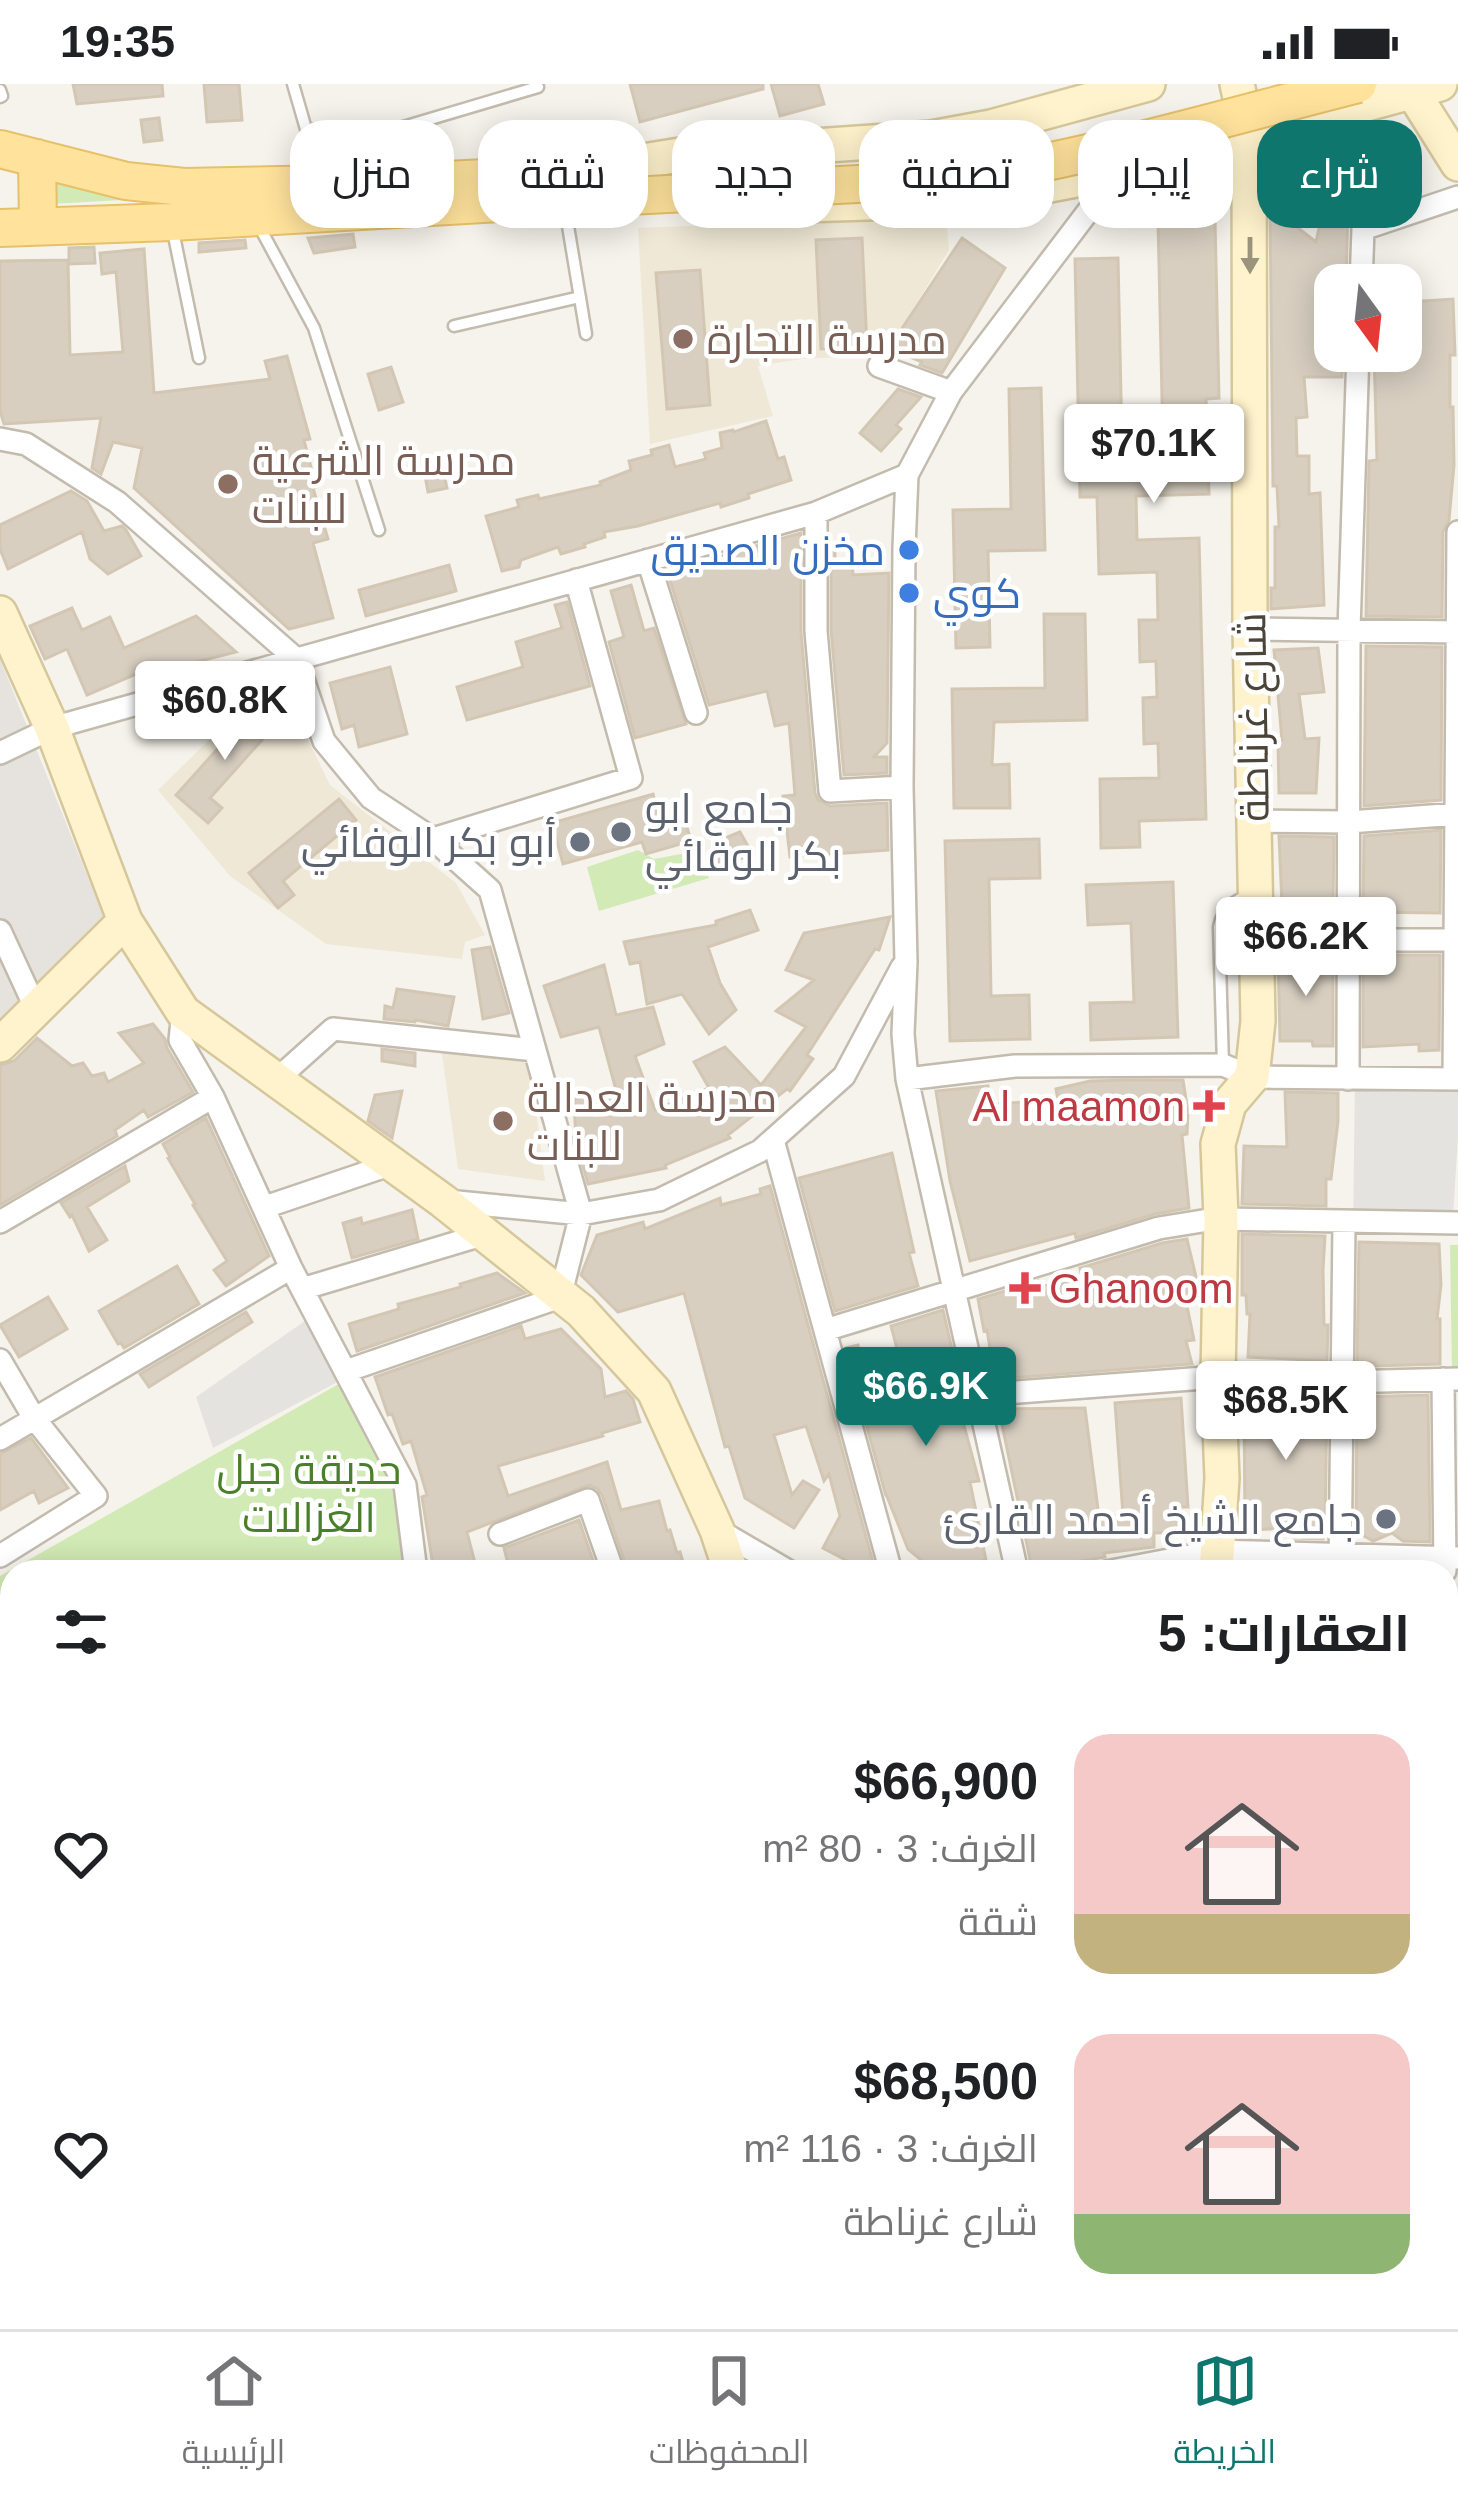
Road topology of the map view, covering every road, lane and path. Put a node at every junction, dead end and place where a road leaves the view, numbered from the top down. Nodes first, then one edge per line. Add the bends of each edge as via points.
1 (293, 84) edge
2 (1148, 84) edge
3 (1237, 84) edge
4 (1279, 84) edge
5 (1358, 84) edge
6 (538, 87) dead end
7 (1426, 88) edge
8 (303, 120) edge
9 (426, 120) edge
10 (1250, 138) junction
11 (1233, 142) edge
12 (0, 149) edge
13 (37, 158) junction
14 (1458, 164) edge
15 (648, 165) edge
16 (1078, 180) edge
17 (648, 184) edge
18 (155, 185) junction
19 (648, 188) edge
20 (290, 195) edge
21 (1458, 197) edge
22 (648, 207) edge
23 (290, 208) edge
24 (255, 218) junction
25 (162, 222) junction
26 (1078, 225) edge
27 (38, 226) junction
28 (0, 228) edge
29 (571, 228) edge
30 (1362, 264) edge
31 (580, 297) junction
32 (454, 326) dead end
33 (586, 334) dead end
34 (199, 358) dead end
35 (879, 366) dead end
36 (1357, 372) edge
37 (951, 392) junction
38 (0, 439) edge
39 (908, 475) junction
40 (816, 513) junction
41 (379, 530) dead end
42 (1458, 532) edge
43 (648, 560) junction
44 (576, 580) junction
45 (1250, 629) junction
46 (1348, 631) junction
47 (1457, 632) edge
48 (4, 633) edge
49 (296, 659) junction
50 (696, 713) dead end
51 (52, 728) junction
52 (0, 753) edge
53 (902, 787) junction
54 (1456, 814) edge
55 (1254, 821) junction
56 (1349, 822) junction
57 (433, 839) junction
58 (1255, 891) junction
59 (125, 921) junction
60 (0, 931) edge
61 (1256, 940) junction
62 (1349, 940) junction
63 (1457, 940) edge
64 (906, 962) junction
65 (36, 1009) junction
66 (183, 1012) junction
67 (0, 1045) edge
68 (535, 1050) junction
69 (1238, 1071) junction
70 (907, 1079) junction
71 (1348, 1079) junction
72 (1456, 1079) edge
73 (275, 1080) junction
74 (213, 1097) junction
75 (773, 1139) junction
76 (392, 1164) junction
77 (443, 1201) junction
78 (265, 1207) junction
79 (581, 1214) junction
80 (1221, 1218) junction
81 (0, 1222) edge
82 (1344, 1222) junction
83 (1458, 1223) edge
84 (485, 1234) junction
85 (297, 1279) junction
86 (954, 1290) junction
87 (560, 1298) junction
88 (825, 1330) junction
89 (0, 1360) edge
90 (346, 1371) junction
91 (1218, 1377) junction
92 (1450, 1379) edge
93 (1342, 1382) junction
94 (978, 1395) junction
95 (34, 1418) junction
96 (0, 1439) edge
97 (717, 1530) junction
98 (500, 1534) dead end
99 (0, 1556) edge
100 (414, 1560) edge
101 (609, 1560) edge
102 (727, 1560) edge
103 (769, 1560) edge
104 (888, 1560) edge
105 (1014, 1560) edge
106 (1216, 1560) edge
107 (1340, 1560) edge
108 (1449, 1560) edge

1 - 8 lane
2 - 15 main road via 931,138 680,155
3 - 10 main road, شارع غرناطة
4 - 17 main road via 1004,152
5 - 19 main road, bridge via 954,179
6 - 9 lane
7 - 10 main road
7 - 14 main road
10 - 11 main road
10 -> 45 main road, شارع غرناطة
12 - 13 main road
13 - 18 main road
13 - 27 main road
16 - 22 main road via 900,202
18 - 20 main road
18 - 25 main road
21 - 30 street via 1363,229
23 - 24 main road
24 - 25 main road
24 - 41 lane via 314,328
25 - 27 main road
25 - 34 lane
26 - 37 street
27 - 28 main road
29 - 31 lane
31 - 32 lane
31 - 33 lane
35 - 37 street
36 - 46 street
37 - 39 street
38 - 49 street via 26,444 117,502
39 - 40 street
39 - 53 street
40 - 43 street
40 - 53 street via 830,791
42 - 47 street
43 - 44 street
43 - 50 street
44 - 49 street
44 - 57 street via 631,778
45 - 46 street
45 - 55 main road, شارع غرناطة
46 - 47 street
46 - 56 street
47 - 54 street
48 - 51 main road
49 - 51 street
49 - 57 street via 324,741 370,798
51 - 52 street
51 - 59 main road
53 - 64 street
54 - 56 street
54 - 63 street
55 - 56 street
55 - 58 main road, شارع غرناطة
56 - 62 street
57 - 68 street via 490,890
58 - 61 main road, شارع غرناطة
58 - 69 lane via 1230,904 1220,921
59 - 65 main road
59 - 66 main road
60 - 65 street
61 - 62 street
61 - 69 main road, شارع غرناطة via 1258,1021
62 - 63 street
62 - 71 street
63 - 72 street
64 - 70 street
64 - 75 street via 844,1076
65 - 67 main road
66 - 73 main road
66 - 74 street via 180,1040
68 - 73 street via 333,1029
68 - 79 street
69 - 70 street via 1016,1066
69 - 71 street
69 - 80 main road, شارع غرناطة via 1218,1144
70 - 86 street
71 - 72 street
73 - 76 main road
74 - 78 street
74 - 81 street
75 - 79 street via 659,1200
75 - 88 street
76 - 77 main road
76 - 78 street
77 - 79 street
77 - 84 main road
78 - 85 street
79 - 87 street
80 - 82 street
80 - 86 street via 1160,1228
80 - 91 main road, شارع غرناطة
82 - 83 street
82 - 93 street
84 - 85 street
84 - 87 main road
85 - 90 street
85 - 95 street
86 - 88 street
86 - 94 street
87 - 90 street
87 - 97 main road via 654,1391
88 - 104 street
89 - 95 street
90 - 100 street via 405,1486
91 - 93 street
91 - 94 street
91 - 106 main road, شارع غرناطة
92 - 93 street
92 - 108 street
93 - 107 street
94 - 105 street
95 - 96 street
95 - 99 street via 96,1496
97 - 102 main road
97 - 103 street
98 - 101 street via 588,1500

